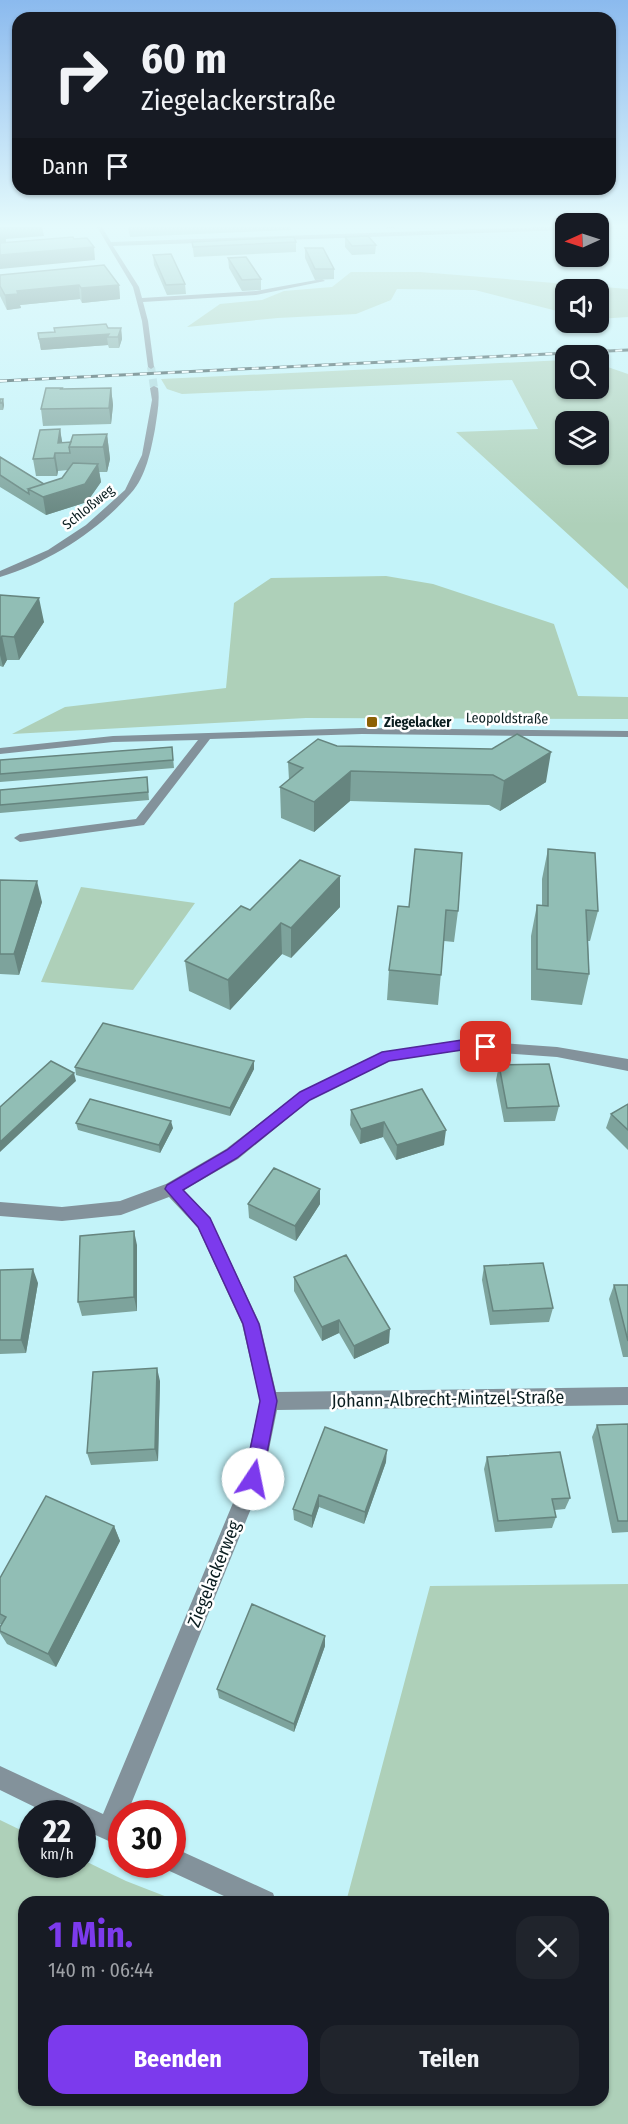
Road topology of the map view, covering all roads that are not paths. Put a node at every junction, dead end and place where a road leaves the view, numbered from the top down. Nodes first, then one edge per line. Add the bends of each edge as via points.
1 (144, 326) edge
2 (151, 367) tunnel mouth
3 (154, 388) tunnel mouth
4 (0, 574) edge
5 (628, 734) edge
6 (207, 736) junction
7 (0, 751) edge
8 (21, 838) dead end
9 (628, 1065) edge
10 (172, 1189) junction
11 (0, 1209) edge
12 (628, 1396) edge
13 (269, 1401) junction
14 (0, 1778) edge
15 (46, 1800) edge
16 (128, 1800) edge
17 (186, 1866) edge
18 (251, 1896) edge

1 - 2 street
3 - 4 street, Schloßweg via 156,400 146,455 129,491 89,527 51,552
5 - 6 street, Leopoldstraße via 373,731
6 - 7 street, Leopoldstraße via 113,739
6 - 8 street via 140,822
9 - 10 street via 557,1052 462,1045 387,1056 305,1096 232,1154
10 - 11 street via 121,1208 62,1214
10 - 13 street, Ziegelackerweg via 204,1223 251,1324
12 - 13 street, Johann-Albrecht-Mintzel-Straße
13 - 16 street, Ziegelackerweg via 253,1479
14 - 15 street
17 - 18 street

